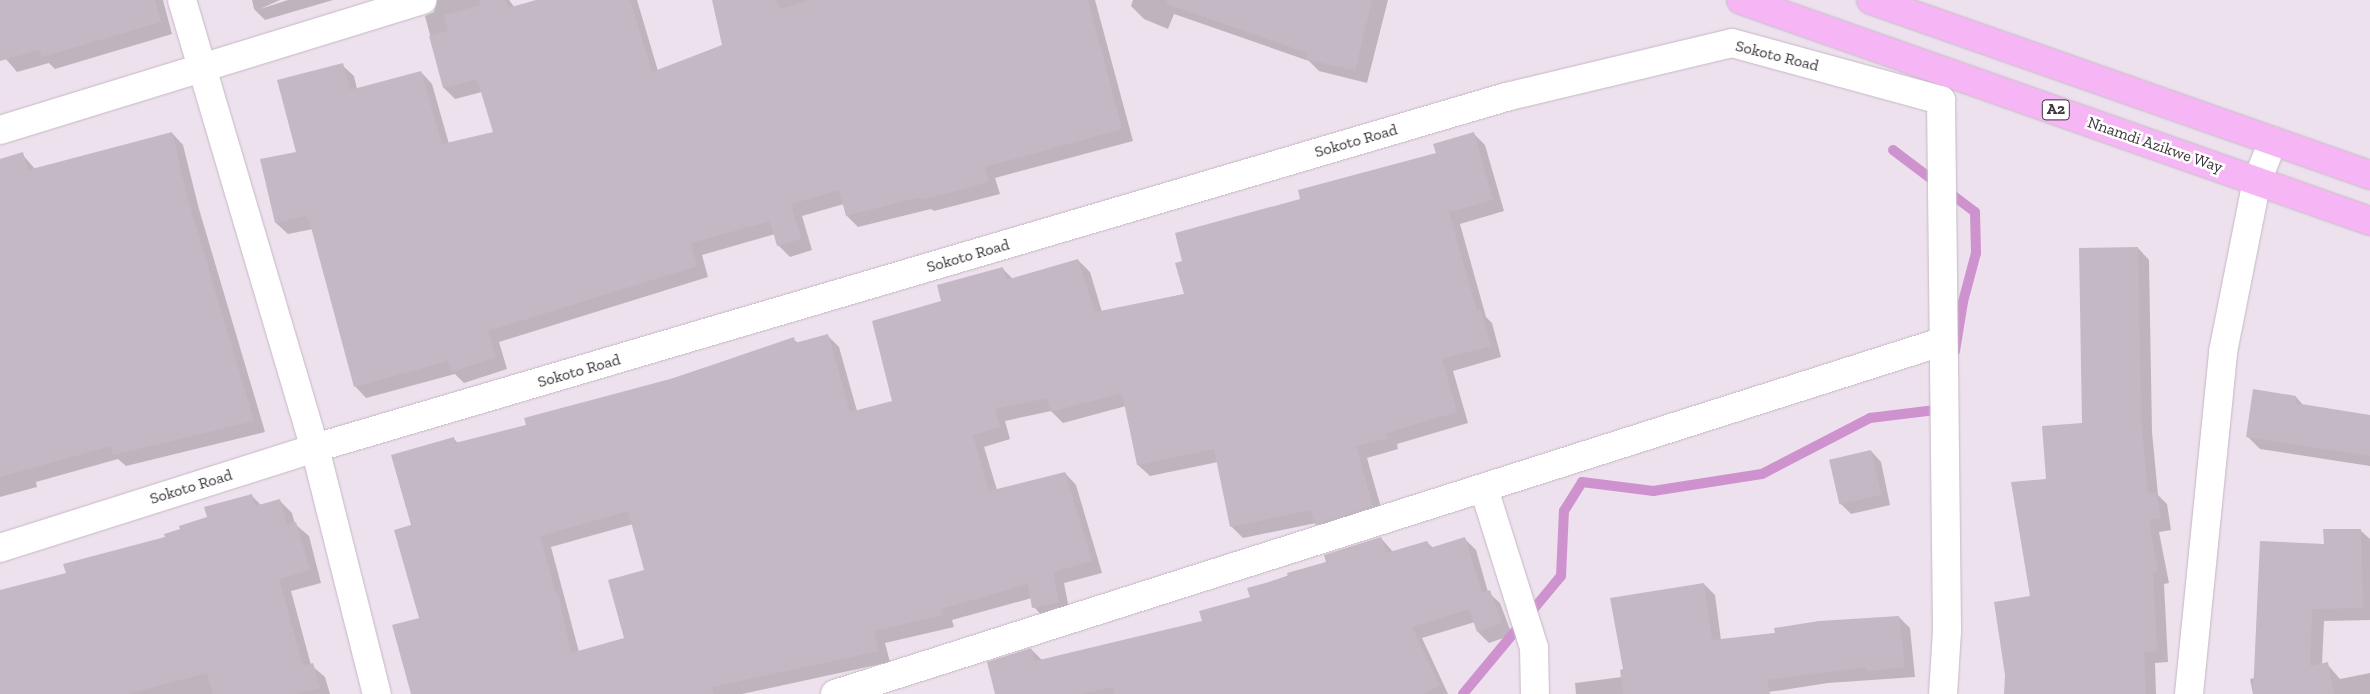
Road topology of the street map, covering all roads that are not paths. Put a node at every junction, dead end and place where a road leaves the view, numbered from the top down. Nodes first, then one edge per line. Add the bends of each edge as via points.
1 (182, 0) edge
2 (422, 0) edge
3 (1741, 0) edge
4 (1871, 0) edge
5 (201, 66) junction
6 (0, 130) edge
7 (2273, 141) junction
8 (2370, 175) edge
9 (2257, 181) junction
10 (2370, 221) edge
11 (1941, 342) junction
12 (315, 448) junction
13 (1484, 489) junction
14 (0, 548) edge
15 (377, 694) edge
16 (834, 694) edge
17 (1535, 694) edge
18 (1943, 694) edge
19 (2189, 694) edge

1 - 5 street
2 - 5 street
3 - 9 highway, Nnamdi Azikwe Way / A2
4 - 7 highway
5 - 6 street
5 - 12 street
7 - 8 highway
7 - 9 street
9 - 10 highway, Nnamdi Azikwe Way / A2
9 - 19 street via 2223,352
11 - 12 street, Sokoto Road via 1941,100 1732,43 1506,97
11 - 13 street
11 - 18 street via 1947,631
12 - 14 street, Sokoto Road
12 - 15 street
13 - 16 street
13 - 17 street via 1531,635

